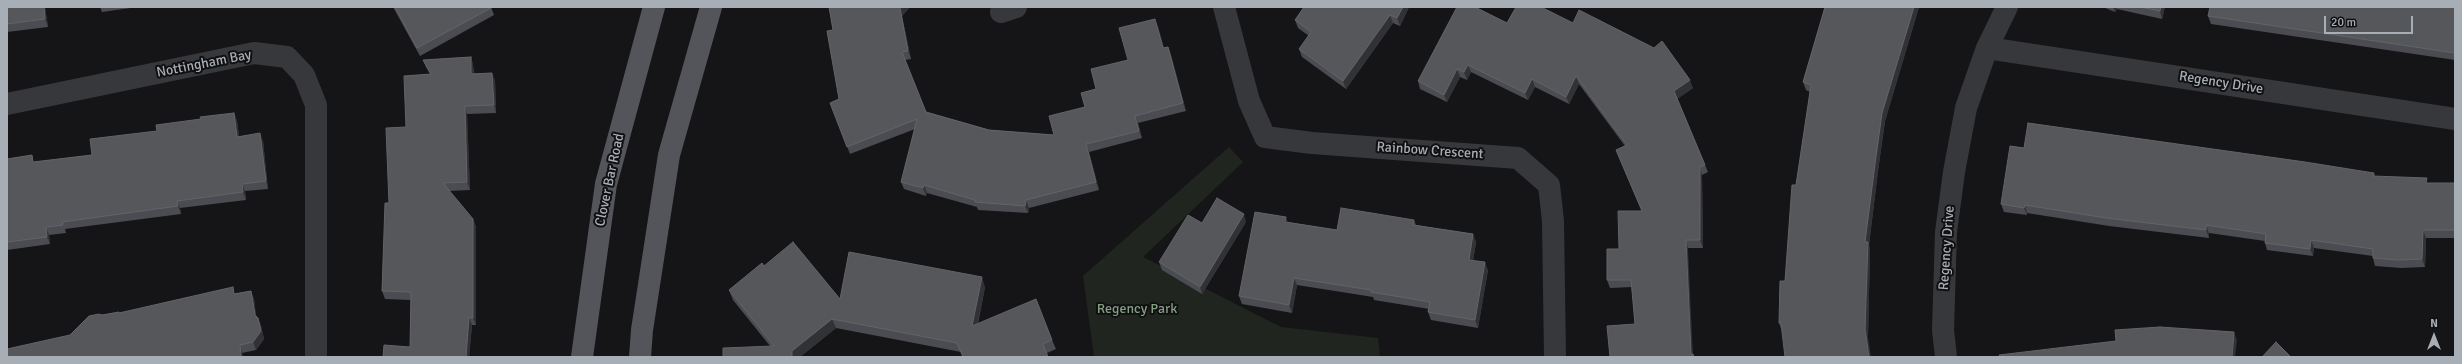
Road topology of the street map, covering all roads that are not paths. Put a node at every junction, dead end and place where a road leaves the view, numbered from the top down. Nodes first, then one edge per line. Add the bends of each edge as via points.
1 (654, 7) edge
2 (711, 7) edge
3 (1224, 7) edge
4 (2007, 7) edge
5 (1987, 48) junction
6 (7, 104) edge
7 (2455, 119) edge
8 (316, 357) edge
9 (582, 357) edge
10 (640, 357) edge
11 (1555, 357) edge
12 (1946, 357) edge

1 - 9 main road, Clover Bar Road via 606,184
2 - 10 main road via 669,155
3 - 11 street, Rainbow Crescent via 1249,101 1265,137 1312,143 1518,158 1549,185
4 - 5 street, Regency Drive
5 - 7 street, Regency Drive
5 - 12 street, Regency Drive via 1966,108 1946,232 1943,330
6 - 8 street, Nottingham Bay via 254,53 286,57 304,75 316,105

